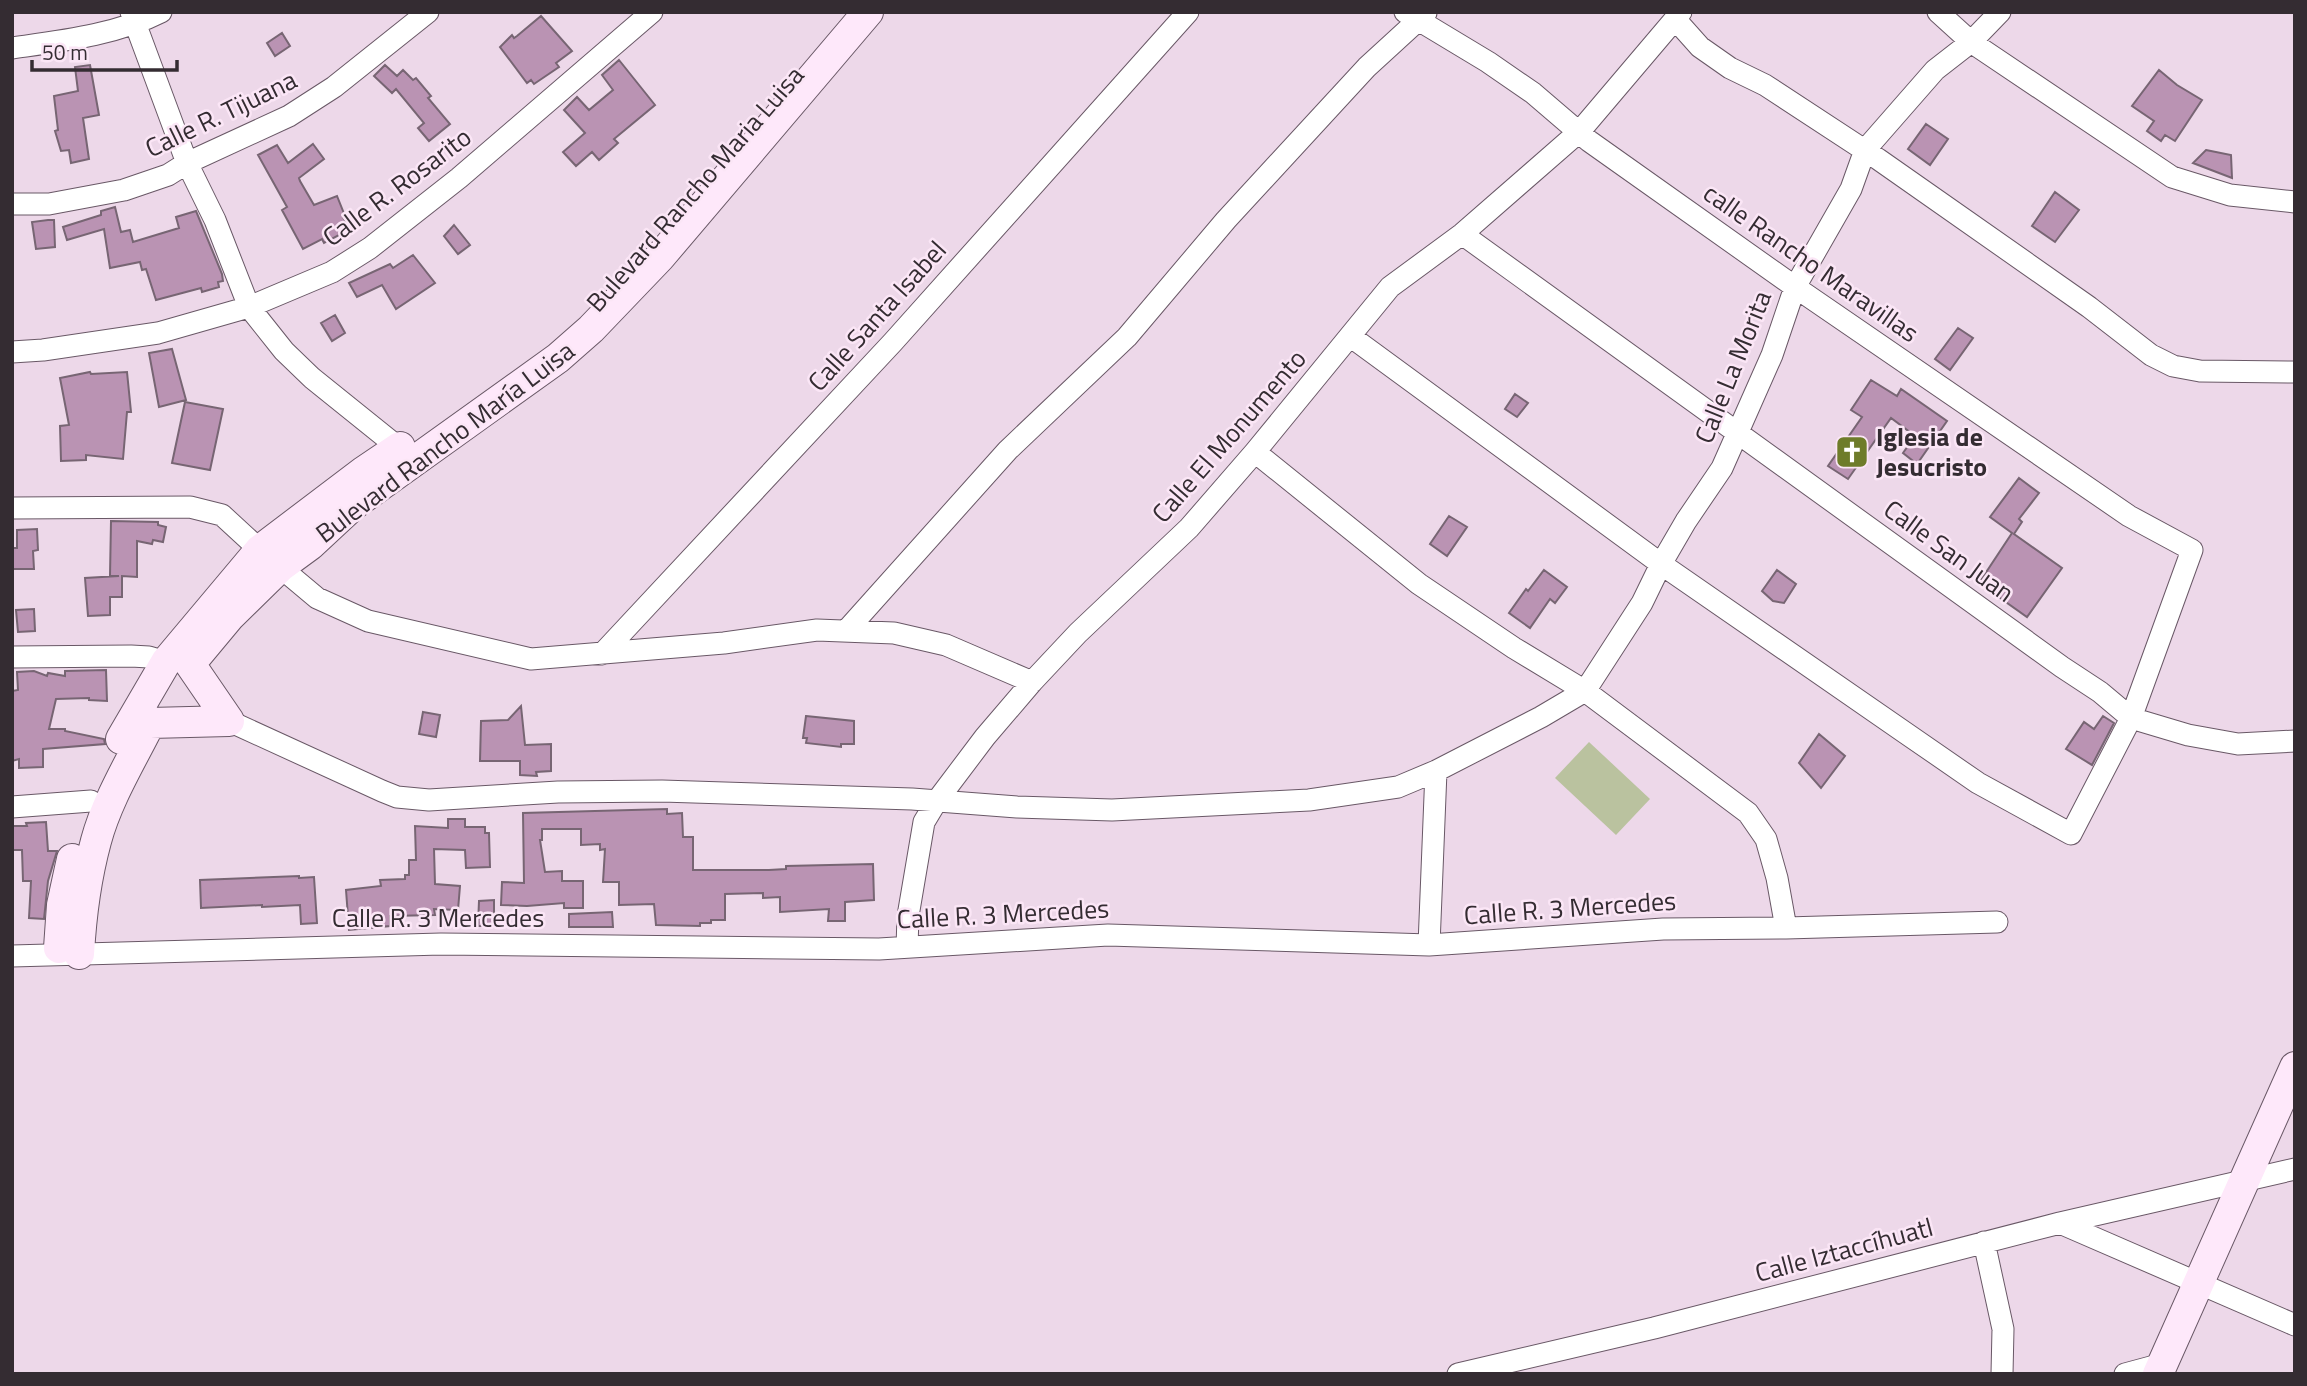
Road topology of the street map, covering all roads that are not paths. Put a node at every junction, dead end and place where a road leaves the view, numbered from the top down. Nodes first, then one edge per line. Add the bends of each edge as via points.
1 (161, 12) edge
2 (428, 12) edge
3 (652, 12) edge
4 (847, 12) edge
5 (867, 12) edge
6 (1188, 12) edge
7 (1938, 12) edge
8 (2000, 12) edge
9 (1416, 15) edge
10 (1678, 16) edge
11 (133, 18) edge
12 (1971, 42) junction
13 (12, 48) edge
14 (1580, 131) junction
15 (1866, 150) junction
16 (187, 163) junction
17 (2295, 202) edge
18 (12, 204) edge
19 (1462, 234) junction
20 (1795, 288) junction
21 (249, 307) junction
22 (1350, 336) junction
23 (12, 352) edge
24 (2295, 372) edge
25 (1739, 434) junction
26 (400, 448) junction
27 (1255, 452) junction
28 (12, 508) edge
29 (270, 559) junction
30 (1661, 564) junction
31 (846, 631) junction
32 (603, 653) junction
33 (12, 657) edge
34 (166, 662) junction
35 (1032, 682) junction
36 (1585, 691) junction
37 (2131, 718) junction
38 (229, 721) junction
39 (2295, 741) edge
40 (1436, 771) junction
41 (91, 801) junction
42 (936, 802) junction
43 (12, 807) edge
44 (1997, 922) dead end
45 (1786, 928) junction
46 (1429, 945) junction
47 (907, 947) junction
48 (69, 954) junction
49 (12, 956) edge
50 (2295, 1067) edge
51 (2295, 1168) edge
52 (2244, 1182) junction
53 (2060, 1223) junction
54 (1984, 1242) junction
55 (2200, 1282) junction
56 (2295, 1325) edge
57 (2160, 1369) edge
58 (1458, 1374) edge
59 (2002, 1374) edge
60 (2125, 1374) edge

1 - 11 street
2 - 16 street, Calle R. Tijuana via 334,87 289,116
3 - 21 street, Calle R. Rosarito via 370,248 332,272
4 - 26 street, Bulevard Rancho Maria Luisa via 777,97 718,158 717,168 608,294 516,372
5 - 29 street, Bulevard Rancho María Luisa via 660,257 591,330 352,505 310,545
6 - 32 street, Calle Santa Isabel via 902,332
7 - 12 street
8 - 12 street, Calle La Morita
9 - 14 street, calle Rancho Maravillas via 1533,93
9 - 31 street via 1226,220 1127,337 1008,450
10 - 14 street, Calle El Monumento
10 - 15 street via 1700,47
11 - 13 street via 61,41
11 - 16 street
12 - 15 street, Calle La Morita via 1935,70
12 - 17 street via 2172,177 2230,195
14 - 19 street, Calle El Monumento
14 - 20 street, calle Rancho Maravillas
15 - 20 street, Calle La Morita via 1851,189
15 - 24 street via 2151,355 2173,366 2200,371
16 - 18 street, Calle R. Tijuana via 168,175 124,190 49,204
16 - 21 street
19 - 22 street, Calle El Monumento via 1390,287
19 - 25 street, Calle San Juan
20 - 25 street, Calle La Morita
20 - 37 street, calle Rancho Maravillas via 2129,516 2192,550
21 - 23 street, Calle R. Rosarito via 158,334
21 - 26 street via 313,379
22 - 27 street, Calle El Monumento
22 - 30 street
25 - 30 street, Calle La Morita via 1723,468
25 - 37 street, Calle San Juan
26 - 29 street, Bulevard Rancho Maria Luisa via 363,472
27 - 35 street, Calle El Monumento via 1189,528
27 - 36 street via 1419,584
28 - 29 street via 198,508 222,515
29 - 32 street via 317,598 368,621 531,659
29 - 34 street, Bulevard Rancho Maria Luisa
29 - 38 street, Bulevard Rancho María Luisa via 190,664
30 - 36 street, Calle La Morita via 1643,603
30 - 37 street via 1978,783 2071,834
31 - 32 street via 817,630
31 - 35 street via 894,633 946,645
33 - 34 street via 131,656
34 - 41 street, Bulevard Rancho Maria Luisa via 128,724
35 - 42 street, Calle El Monumento
36 - 40 street
36 - 45 street via 1748,813 1766,839
37 - 39 street, Calle San Juan via 2238,744
38 - 42 street via 397,797 429,800 662,791
38 - 48 street via 150,723 96,840
40 - 42 street via 1398,787 1295,800 1112,810
40 - 46 street
41 - 43 street
41 - 48 street, Bulevard Rancho Maria Luisa via 62,905
42 - 47 street, Calle El Monumento via 924,822
44 - 45 street, Calle R. 3 Mercedes
45 - 46 street, Calle R. 3 Mercedes via 1663,929
46 - 47 street, Calle R. 3 Mercedes via 1108,935
47 - 48 street, Calle R. 3 Mercedes via 441,944
48 - 49 street, Calle R. 3 Mercedes
50 - 52 street
51 - 52 street, Calle Iztaccíhuatl
52 - 53 street, Calle Iztaccíhuatl
52 - 55 street
53 - 54 street, Calle Iztaccíhuatl
53 - 55 street
54 - 58 street, Calle Iztaccíhuatl
54 - 59 street via 2003,1329
55 - 56 street
55 - 57 street
57 - 60 street

